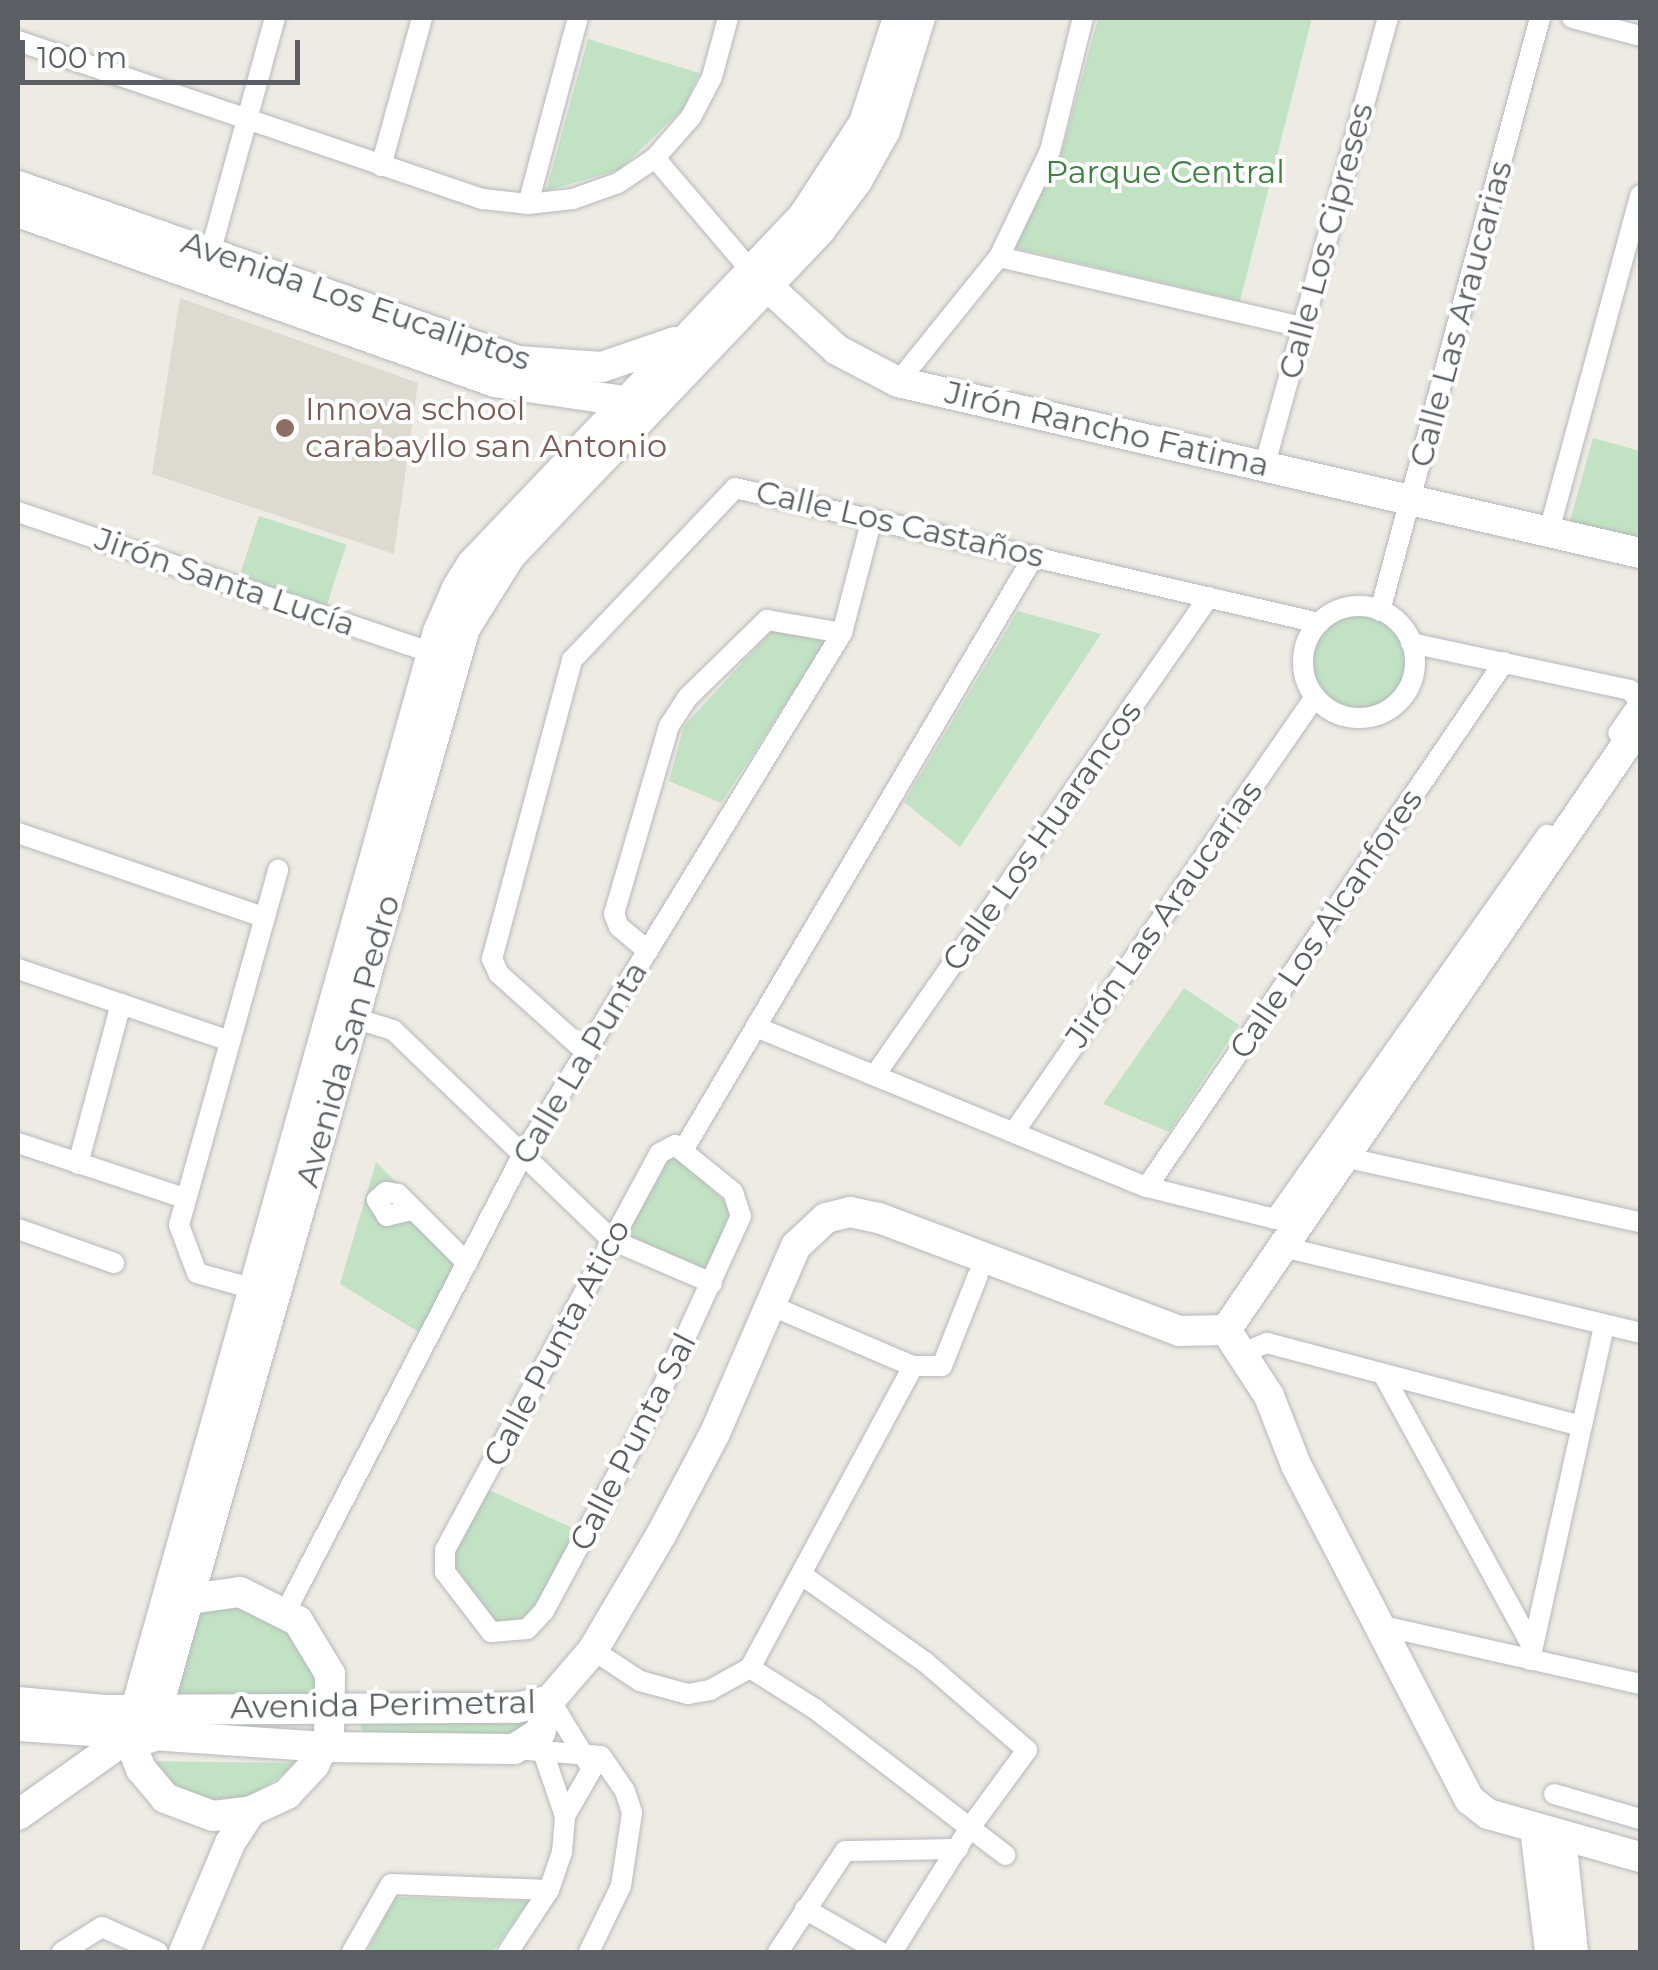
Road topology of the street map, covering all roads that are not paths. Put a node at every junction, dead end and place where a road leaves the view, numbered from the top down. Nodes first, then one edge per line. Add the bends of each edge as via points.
1 (275, 18) edge
2 (422, 18) edge
3 (578, 18) edge
4 (728, 18) edge
5 (898, 18) edge
6 (920, 18) edge
7 (1083, 18) edge
8 (1388, 18) edge
9 (1540, 18) edge
10 (1572, 18) edge
11 (1640, 36) edge
12 (18, 41) edge
13 (247, 118) junction
14 (655, 158) junction
15 (381, 166) junction
16 (18, 186) edge
17 (1640, 194) edge
18 (528, 204) junction
19 (18, 212) edge
20 (211, 250) junction
21 (999, 257) junction
22 (759, 280) junction
23 (1302, 327) junction
24 (696, 331) junction
25 (898, 382) junction
26 (641, 403) junction
27 (1264, 464) junction
28 (1412, 498) junction
29 (18, 512) edge
30 (872, 519) junction
31 (1549, 531) junction
32 (1640, 553) edge
33 (1034, 556) junction
34 (1209, 597) junction
35 (1380, 611) junction
36 (455, 621) junction
37 (1319, 623) junction
38 (842, 633) junction
39 (1411, 644) junction
40 (432, 652) junction
41 (1504, 662) junction
42 (1315, 696) junction
43 (1640, 702) edge
44 (1640, 725) edge
45 (18, 833) edge
46 (278, 870) dead end
47 (264, 917) junction
48 (648, 951) junction
49 (18, 969) edge
50 (121, 1004) junction
51 (344, 1015) junction
52 (756, 1027) junction
53 (229, 1040) junction
54 (586, 1052) junction
55 (875, 1075) junction
56 (1014, 1132) junction
57 (18, 1143) edge
58 (684, 1147) junction
59 (521, 1158) junction
60 (1348, 1158) junction
61 (78, 1164) junction
62 (1147, 1187) junction
63 (184, 1198) junction
64 (412, 1210) dead end
65 (1640, 1222) edge
66 (18, 1229) edge
67 (612, 1240) junction
68 (1287, 1248) junction
69 (114, 1263) dead end
70 (467, 1263) junction
71 (978, 1275) dead end
72 (712, 1284) junction
73 (254, 1289) junction
74 (772, 1306) junction
75 (1604, 1326) junction
76 (1640, 1334) edge
77 (1234, 1342) junction
78 (913, 1366) junction
79 (1382, 1374) junction
80 (1581, 1426) junction
81 (443, 1556) joint
82 (802, 1575) junction
83 (179, 1600) junction
84 (286, 1611) junction
85 (1378, 1625) junction
86 (593, 1650) junction
87 (1531, 1653) junction
88 (750, 1668) junction
89 (1640, 1684) edge
90 (550, 1700) junction
91 (18, 1702) edge
92 (333, 1705) junction
93 (143, 1723) junction
94 (32, 1728) edge
95 (324, 1747) junction
96 (528, 1749) junction
97 (582, 1750) junction
98 (58, 1785) junction
99 (1554, 1794) dead end
100 (194, 1812) junction
101 (251, 1812) junction
102 (18, 1815) edge
103 (565, 1816) junction
104 (1640, 1819) edge
105 (968, 1828) junction
106 (1548, 1832) junction
107 (958, 1849) junction
108 (1005, 1855) dead end
109 (1640, 1856) edge
110 (218, 1867) junction
111 (549, 1890) junction
112 (805, 1909) junction
113 (62, 1952) edge
114 (158, 1952) edge
115 (184, 1952) edge
116 (352, 1952) edge
117 (508, 1952) edge
118 (589, 1952) edge
119 (778, 1952) edge
120 (880, 1952) edge
121 (892, 1952) edge
122 (1550, 1952) edge
123 (1573, 1952) edge

1 - 13 street
2 - 15 street
3 - 18 street
4 - 14 street via 705,90
5 - 22 street via 883,76 856,138
6 - 22 street via 885,131 857,181
7 - 21 street via 1050,151
8 - 23 street, Calle Los Cipreses
9 - 28 street, Calle Las Araucarias
10 - 11 street
12 - 13 street
13 - 15 street
13 - 20 street
14 - 18 street via 618,183 573,199
14 - 22 street, Jirón Rancho Fatima
15 - 18 street via 483,199
16 - 20 street, Avenida Los Eucaliptos
17 - 31 street
19 - 26 street, Avenida Los Eucaliptos via 495,382
20 - 24 street, Avenida Los Eucaliptos via 534,364 602,368
21 - 23 street
21 - 25 street
22 - 24 street
22 - 25 street, Jirón Rancho Fatima via 837,350
22 - 26 street
23 - 27 street, Calle Los Cipreses
24 - 26 street
25 - 27 street, Jirón Rancho Fatima
26 - 36 street, Avenida San Pedro via 482,572
27 - 28 street, Jirón Rancho Fatima
28 - 31 street, Jirón Rancho Fatima
28 - 35 street, Calle Las Araucarias
29 - 40 street, Jirón Santa Lucía
30 - 33 street, Calle Los Castaños
30 - 38 street, Calle La Punta
30 - 54 street, Calle Los Castaños via 735,488 572,660 492,959 499,974
31 - 32 street, Jirón Rancho Fatima
33 - 34 street, Calle Los Castaños
33 - 52 street
34 - 37 street, Calle Los Castaños
34 - 55 street, Calle Los Huarancos
35 - 37 street via 1352,607
35 - 39 street
36 - 40 street, Avenida San Pedro
36 - 51 street, Avenida San Pedro
37 - 42 street via 1303,656
38 - 48 street, Calle La Punta
38 - 48 street via 767,620 687,698 668,726 614,914 619,927
39 - 41 street
39 - 42 street via 1411,680 1388,709 1352,718
40 - 51 street, Avenida San Pedro
41 - 43 street via 1630,690
41 - 62 street, Calle Los Alcanfores
42 - 56 street, Jirón Las Araucarias
43 - 62 street via 1284,1211 1264,1219
44 - 60 street
45 - 47 street
46 - 47 street
47 - 53 street
48 - 54 street, Calle La Punta
49 - 50 street
50 - 53 street
50 - 61 street
51 - 59 street via 392,1030
51 - 73 street, Avenida San Pedro
51 - 83 street, Avenida San Pedro
52 - 55 street
52 - 58 street
53 - 63 street
54 - 59 street, Calle La Punta
55 - 56 street
56 - 62 street
57 - 61 street
58 - 67 street, Calle Punta Atico via 660,1154
58 - 72 street, Calle Punta Sal via 741,1204
59 - 67 street
59 - 70 street, Calle La Punta
60 - 65 street
60 - 68 street
61 - 63 street
63 - 73 street via 182,1246 198,1273
64 - 70 street
66 - 69 street
67 - 72 street
67 - 81 street, Calle Punta Atico
68 - 75 street
68 - 77 street
70 - 84 street, Calle La Punta
71 - 78 street via 942,1366
72 - 81 street, Calle Punta Sal via 544,1611 526,1629 507,1635 482,1625 446,1572
73 - 83 street, Avenida San Pedro
74 - 77 street via 809,1229 850,1212 1179,1331
74 - 78 street
74 - 86 street via 716,1434
75 - 76 street
75 - 80 street
77 - 79 street via 1268,1343
77 - 85 street
78 - 82 street
79 - 80 street
79 - 87 street
80 - 87 street
82 - 88 street
82 - 105 street via 1025,1744 1023,1759
83 - 84 street via 240,1592
83 - 93 street, Avenida San Pedro
84 - 92 street via 318,1645
85 - 87 street
85 - 106 street via 1470,1800 1488,1814
86 - 88 street via 640,1681 688,1694
86 - 90 street
87 - 89 street
88 - 105 street via 816,1710
90 - 92 street, Avenida Perimetral via 516,1708
90 - 96 street, Avenida Perimetral
90 - 97 street
91 - 93 street, Avenida Perimetral
92 - 93 street, Avenida Perimetral
92 - 95 street
93 - 94 street, Avenida Perimetral
93 - 95 street, Avenida Perimetral
93 - 98 street
93 - 100 street via 152,1785
94 - 98 street via 68,1757
95 - 96 street, Avenida Perimetral
95 - 101 street via 302,1781
96 - 97 street
96 - 103 street
97 - 103 street via 590,1779
97 - 118 street via 601,1756 632,1813 621,1886
98 - 102 street
99 - 104 street
100 - 101 street
100 - 110 street
101 - 110 street
103 - 111 street
105 - 107 street
105 - 108 street
106 - 109 street
106 - 122 street
106 - 123 street
107 - 112 street via 845,1851
107 - 121 street
110 - 115 street
111 - 116 street via 390,1884
111 - 117 street
112 - 119 street
112 - 120 street
113 - 114 street via 102,1927

